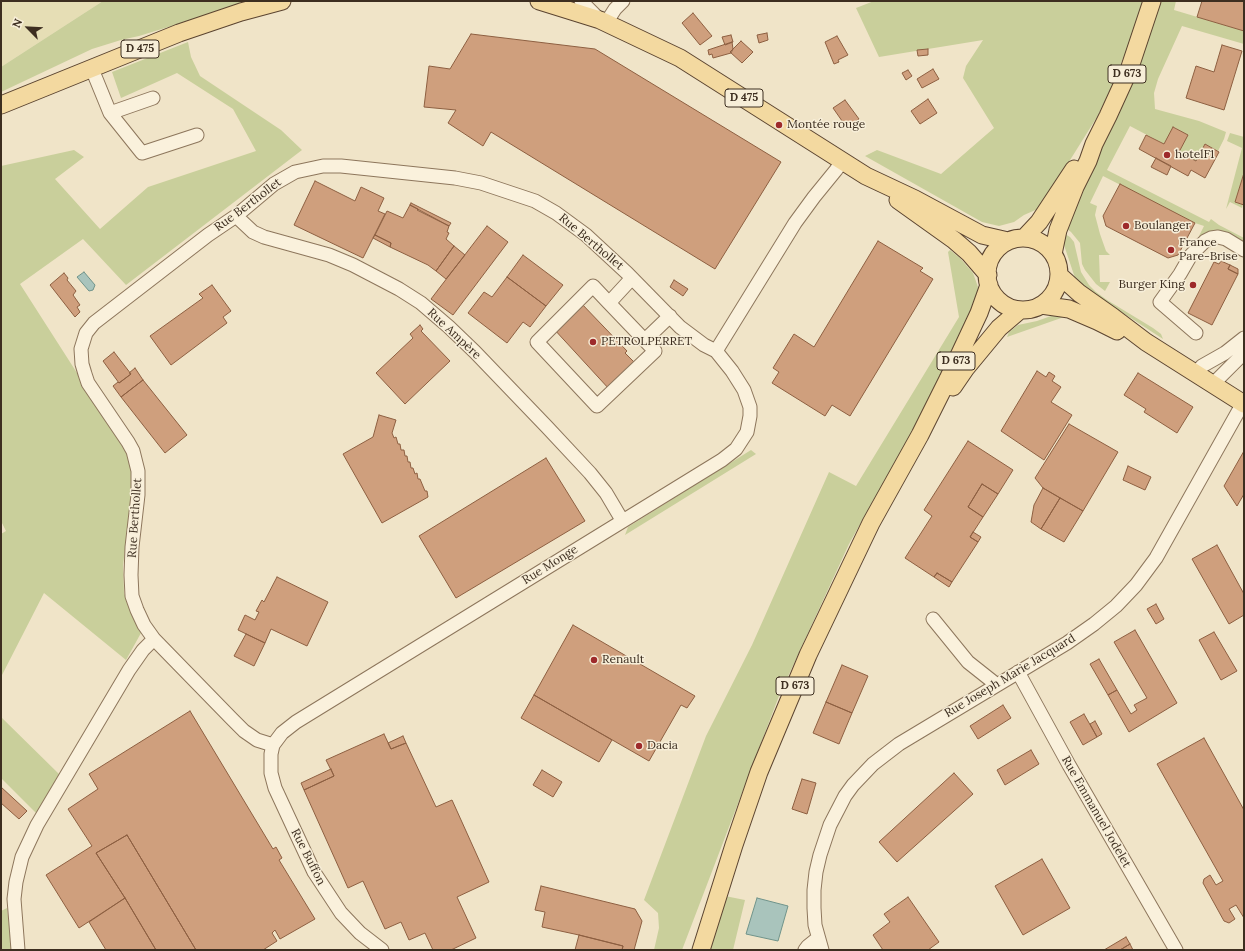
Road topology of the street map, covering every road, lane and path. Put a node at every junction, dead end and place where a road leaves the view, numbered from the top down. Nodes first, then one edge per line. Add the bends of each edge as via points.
1 (282, 1) edge
2 (539, 1) edge
3 (581, 1) edge
4 (623, 1) edge
5 (1152, 1) edge
6 (608, 24) junction
7 (92, 69) junction
8 (153, 98) dead end
9 (1, 105) edge
10 (110, 114) junction
11 (197, 135) dead end
12 (1094, 144) junction
13 (843, 160) junction
14 (866, 176) junction
15 (236, 216) junction
16 (1016, 240) junction
17 (1244, 250) edge
18 (1053, 254) junction
19 (1059, 274) junction
20 (632, 278) junction
21 (988, 280) junction
22 (609, 302) junction
23 (1041, 305) junction
24 (1020, 310) junction
25 (670, 316) junction
26 (1196, 333) dead end
27 (1244, 338) edge
28 (645, 340) junction
29 (1146, 342) junction
30 (716, 351) junction
31 (1244, 353) edge
32 (1196, 373) junction
33 (1213, 384) junction
34 (1244, 404) edge
35 (920, 435) junction
36 (622, 520) junction
37 (933, 619) dead end
38 (154, 639) junction
39 (1018, 672) junction
40 (997, 684) junction
41 (273, 745) junction
42 (820, 944) edge
43 (18, 950) edge
44 (382, 950) edge
45 (701, 950) edge
46 (805, 950) edge
47 (1176, 950) edge

1 - 7 main road, D 475 via 185,31
2 - 6 main road, D 475
3 - 6 street
4 - 6 street via 615,9
5 - 12 main road, D 673 via 1129,70
6 - 13 main road, D 475 via 680,58
7 - 9 main road, D 475
7 - 10 street
8 - 10 street
10 - 11 street via 142,153
12 - 16 main road, D 673 via 1082,157 1039,222
12 - 18 main road, D 673 via 1058,230
13 - 14 main road, D 475
13 - 30 street via 796,223
14 - 16 main road, D 475 via 982,235
14 - 21 main road, D 475 via 954,240 969,253
15 - 20 street, Rue Berthollet via 274,184 295,172 323,166 347,166 455,178 508,191 556,213 586,235
15 - 36 street, Rue Ampère via 253,232 353,265 421,303 460,337 548,427 606,493
15 - 38 street, Rue Berthollet via 94,323 86,333 81,349 88,384 123,433 136,461 138,483 132,547 132,596 144,625
16 - 18 main road via 1038,241
16 - 21 main road via 997,250 993,255 988,268
17 - 26 street via 1218,237 1204,241 1191,255 1160,302
18 - 19 main road
19 - 23 main road via 1056,290
19 - 29 main road via 1079,293
20 - 22 street
20 - 25 street, Rue Berthollet
21 - 24 main road via 1001,302
21 - 35 main road, D 673 via 978,313
22 - 28 street
22 - 28 street via 593,286 537,342 597,406 655,350
23 - 24 main road
23 - 29 main road via 1069,309 1122,334
24 - 35 main road, D 673 via 999,328 966,368
25 - 28 street
25 - 30 street, Rue Berthollet via 692,337
27 - 32 street via 1202,366
29 - 32 main road
30 - 36 street, Rue Monge via 748,398 750,416 744,438 736,449 722,460
31 - 33 street
32 - 33 main road
33 - 34 main road
34 - 39 street, Rue Joseph Marie Jacquard via 1156,558 1136,585 1094,624
35 - 45 main road, D 673 via 871,523 808,654 759,772
36 - 41 street, Rue Monge via 296,722 282,733
37 - 40 street via 968,662
38 - 41 street, Rue Berthollet via 244,731 257,740
38 - 43 street via 129,670 37,825 22,857 14,899
39 - 40 street, Rue Joseph Marie Jacquard
39 - 47 street, Rue Emmanuel Jodelet
40 - 42 street, Rue Joseph Marie Jacquard via 885,754 863,774 845,796 824,839 816,872 814,908
41 - 44 street, Rue Buffon via 271,773 275,788 314,872 340,913
42 - 46 street via 808,946

